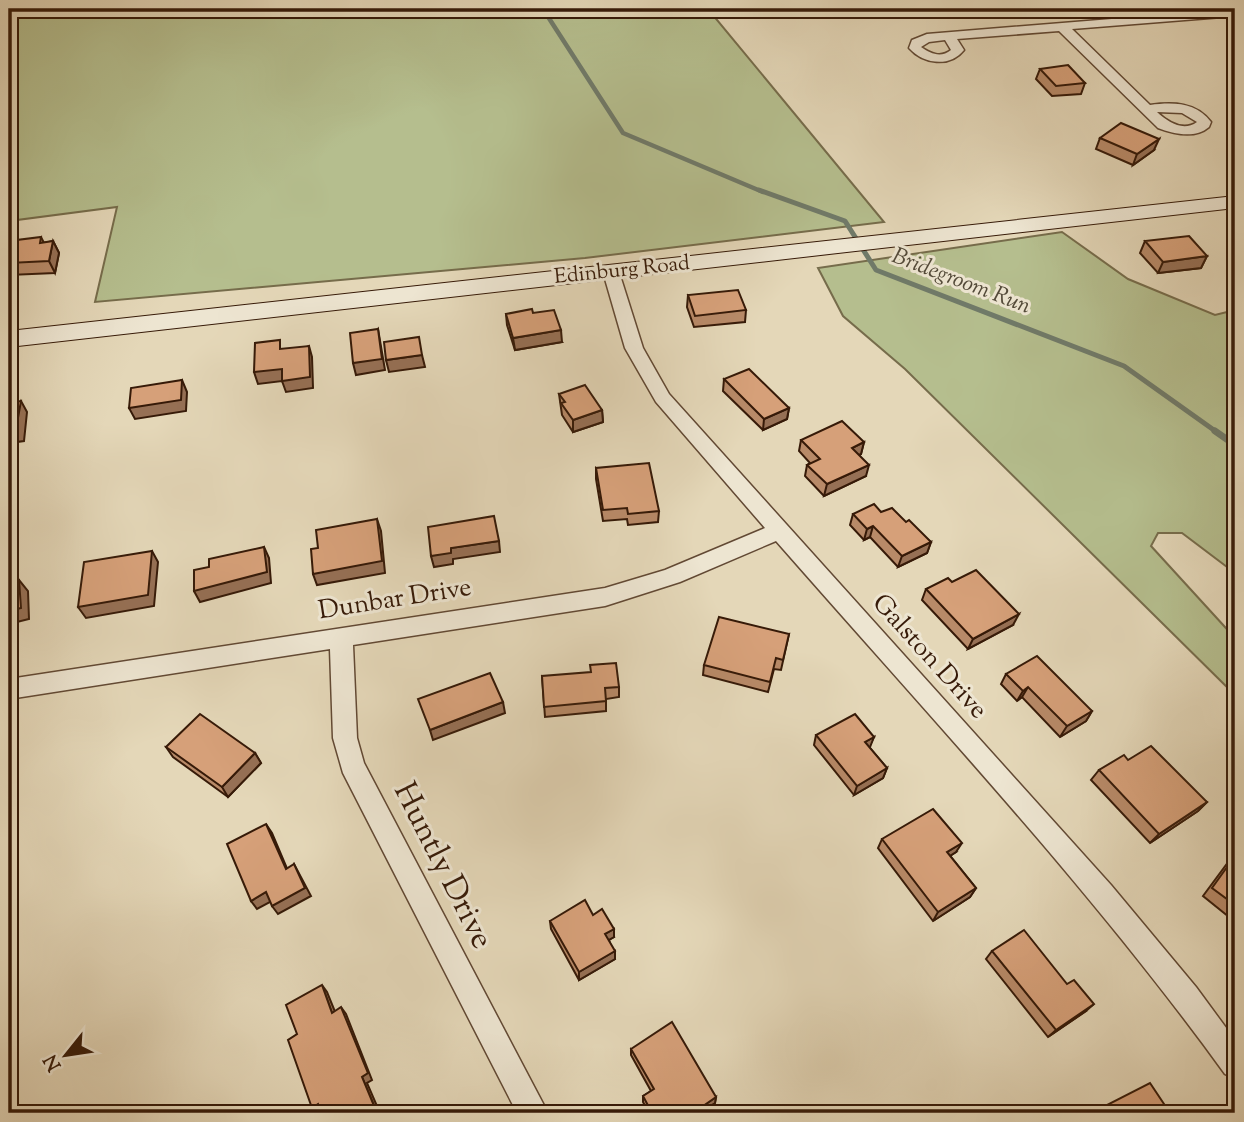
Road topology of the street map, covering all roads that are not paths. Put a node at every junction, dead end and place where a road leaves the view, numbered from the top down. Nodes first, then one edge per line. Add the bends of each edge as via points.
1 (1235, 12) edge
2 (1062, 27) junction
3 (949, 37) dead end
4 (1146, 109) dead end
5 (1235, 202) edge
6 (611, 272) junction
7 (9, 339) edge
8 (779, 531) junction
9 (341, 636) junction
10 (9, 690) edge
11 (1235, 1064) edge
12 (533, 1113) edge

1 - 2 street
2 - 3 street
2 - 4 street
5 - 6 main road, Edinburg Road
6 - 7 main road, Edinburg Road
6 - 8 street, Galston Drive via 634,348 662,398
8 - 9 street, Dunbar Drive via 656,584 605,597
8 - 11 street, Galston Drive via 1102,894
9 - 10 street, Dunbar Drive
9 - 12 street, Huntly Drive via 345,738 352,765

